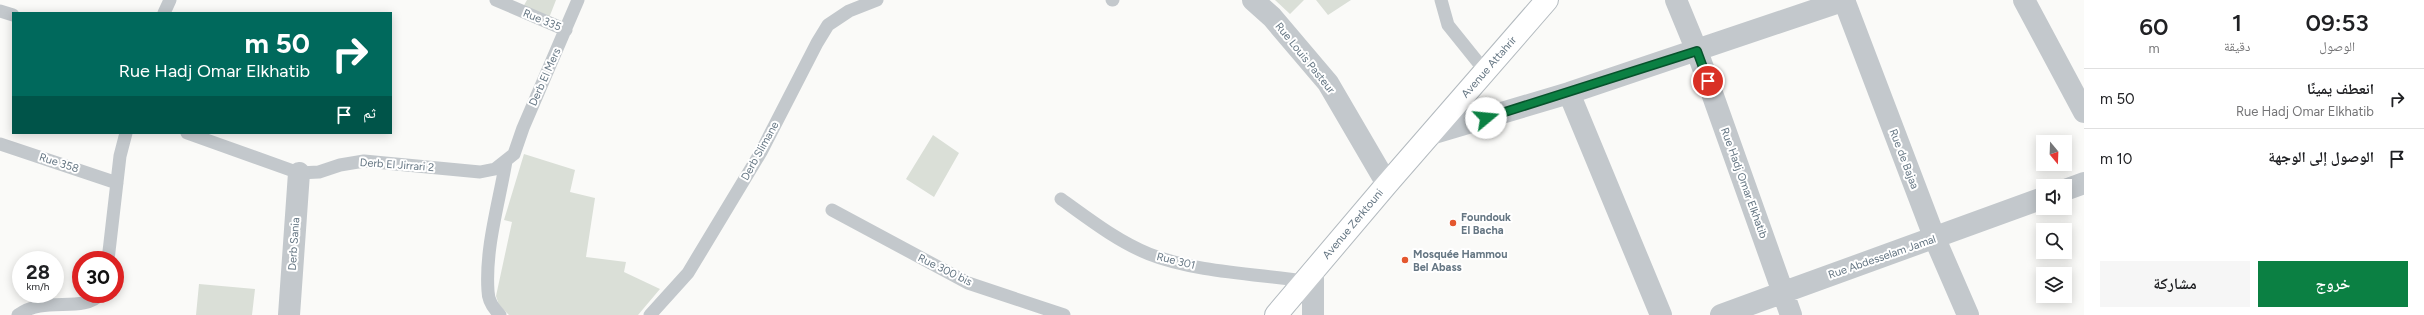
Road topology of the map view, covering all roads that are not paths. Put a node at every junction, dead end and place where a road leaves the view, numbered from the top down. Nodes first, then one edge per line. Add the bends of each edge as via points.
1 (170, 0) edge
2 (496, 0) edge
3 (578, 0) edge
4 (877, 0) edge
5 (1253, 0) edge
6 (1441, 0) edge
7 (1547, 0) edge
8 (1676, 0) edge
9 (1844, 0) edge
10 (2024, 0) edge
11 (858, 3) edge
12 (0, 11) edge
13 (164, 12) edge
14 (12, 15) edge
15 (566, 30) junction
16 (1697, 51) junction
17 (1485, 71) junction
18 (1569, 93) junction
19 (2084, 112) edge
20 (126, 134) edge
21 (190, 134) edge
22 (1431, 134) junction
23 (0, 144) edge
24 (510, 158) junction
25 (299, 173) junction
26 (117, 183) junction
27 (2084, 183) edge
28 (1387, 184) junction
29 (2072, 187) edge
30 (1061, 199) dead end
31 (2036, 201) edge
32 (832, 210) dead end
33 (1935, 238) junction
34 (109, 251) edge
35 (1309, 276) junction
36 (1783, 291) junction
37 (86, 303) edge
38 (18, 315) edge
39 (289, 315) edge
40 (500, 315) edge
41 (650, 315) edge
42 (1064, 315) edge
43 (1276, 315) edge
44 (1313, 315) edge
45 (1661, 315) edge
46 (1721, 315) edge
47 (1791, 315) edge
48 (1968, 315) edge

1 - 13 lane
2 - 15 lane, Rue 335
3 - 15 lane, Derb El Mers
4 - 11 lane, Derb Slimane
5 - 28 street, Rue Louis Pasteur via 1272,17 1328,83
6 - 17 lane via 1448,25
7 - 17 street, Avenue Attahrir
8 - 16 street, Rue Hadj Omar Elkhatib
9 - 16 street
9 - 33 street, Rue de Bajaa
10 - 19 street
11 - 41 lane, Derb Slimane via 828,25 761,152 688,273
12 - 14 lane
15 - 24 lane, Derb El Mers
16 - 18 street
16 - 36 street, Rue Hadj Omar Elkhatib
17 - 22 street, Avenue Attahrir
18 - 22 street
18 - 45 street
20 - 26 lane
21 - 25 lane, Derb El Jirrari 2
22 - 28 street, Avenue Zerktouni
23 - 26 lane, Rue 358
24 - 25 lane, Derb El Jirrari 2 via 495,169 480,172 364,161 340,164 319,172
24 - 40 lane, Derb El Mers via 490,252 488,293 494,309
25 - 39 street, Derb Sania
26 - 34 lane
27 - 29 street
28 - 35 street, Avenue Zerktouni
30 - 35 lane, Rue 301 via 1106,231 1149,254 1187,265
31 - 33 street, Rue Abdesselam Jamal
32 - 42 lane, Rue 300 bis via 968,283
33 - 36 street, Rue Abdesselam Jamal
33 - 48 street, Rue de Bajaa
35 - 43 street, Avenue Zerktouni
35 - 44 street
36 - 46 street, Rue Abdesselam Jamal
36 - 47 street, Rue Hadj Omar Elkhatib
37 - 38 lane via 77,305 53,303 25,310

